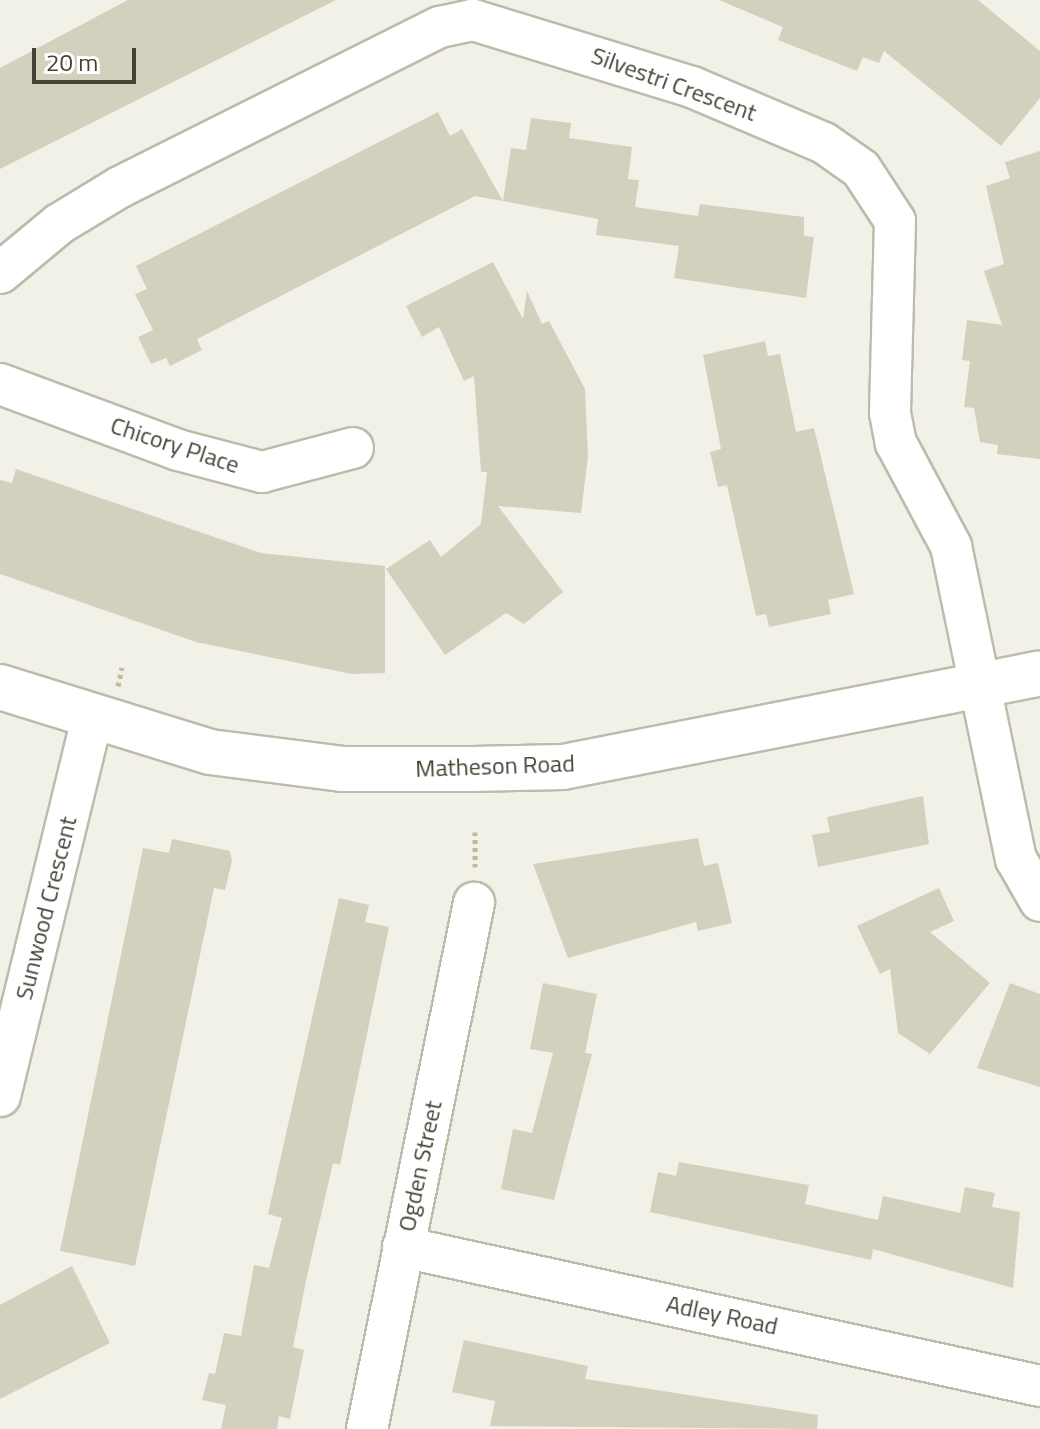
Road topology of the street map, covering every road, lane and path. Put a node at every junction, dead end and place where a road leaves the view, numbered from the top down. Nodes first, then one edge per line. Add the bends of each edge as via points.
1 (0, 273) edge
2 (0, 384) edge
3 (353, 448) dead end
4 (1040, 673) edge
5 (978, 686) junction
6 (0, 687) edge
7 (92, 720) junction
8 (1040, 901) edge
9 (474, 903) dead end
10 (0, 1096) edge
11 (403, 1247) junction
12 (1040, 1386) edge
13 (367, 1429) edge

1 - 5 street, Silvestri Crescent via 59,224 120,187 440,27 503,23 692,87 824,143 861,169 895,221 890,413 896,443 951,546
2 - 3 street, Chicory Place via 178,450 262,472
4 - 5 street, Matheson Road
5 - 7 street, Matheson Road via 563,767 342,769 210,752
5 - 8 street, Silvestri Crescent via 1016,859
6 - 7 street, Matheson Road
7 - 10 street, Sunwood Crescent
9 - 11 street, Ogden Street
11 - 12 street, Adley Road
11 - 13 street, Ogden Street

